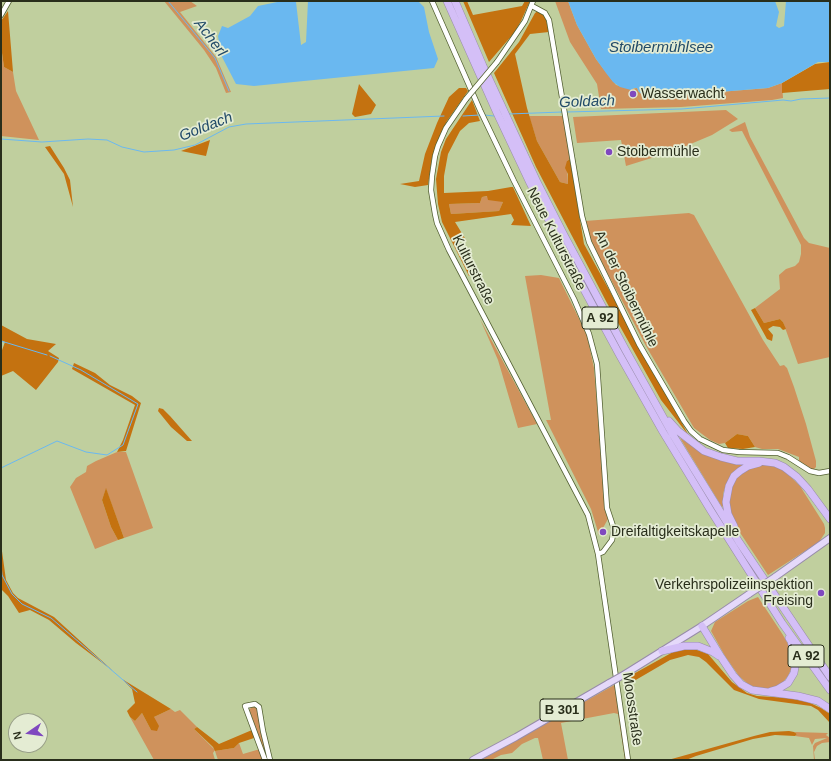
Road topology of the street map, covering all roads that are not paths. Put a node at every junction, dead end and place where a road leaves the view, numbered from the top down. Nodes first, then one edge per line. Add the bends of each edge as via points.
1 (9, 1) edge
2 (432, 1) edge
3 (448, 1) edge
4 (455, 1) edge
5 (532, 3) edge
6 (1, 14) edge
7 (500, 112) junction
8 (503, 119) junction
9 (653, 399) junction
10 (765, 462) junction
11 (830, 471) edge
12 (829, 517) edge
13 (830, 538) edge
14 (739, 542) junction
15 (598, 554) junction
16 (782, 623) junction
17 (702, 626) junction
18 (662, 651) junction
19 (721, 657) junction
20 (830, 677) edge
21 (830, 690) edge
22 (766, 692) junction
23 (830, 709) edge
24 (265, 760) edge
25 (270, 760) edge
26 (473, 760) edge
27 (628, 760) edge

1 - 6 street
2 - 15 street, Neue Kulturstraße via 484,119 589,334 597,364 607,508 614,530 612,540
3 - 7 highway, A 92
4 - 7 highway, A 92
5 - 11 street, An der Stoibermühle via 549,17 582,216 590,242 639,344 688,427 700,439 723,450 778,453 810,471
5 - 15 street, Kulturstraße, bridge via 525,21 497,62 446,128 435,156 431,190 436,218 449,250 588,515
7 - 8 highway, A 92
8 - 9 highway, A 92
8 - 16 highway, A 92 via 557,238 622,360 710,511
9 - 10 highway via 678,431 704,451 721,458
9 - 14 highway, A 92
10 - 12 highway via 784,467 797,477
10 - 14 highway via 740,471 728,486 727,508
13 - 17 main road, B 301, bridge
14 - 20 highway, A 92
15 - 27 street, Moosstraße
16 - 21 highway, A 92
16 - 22 highway via 796,661 794,673 788,683
17 - 18 main road, B 301
17 - 19 highway
18 - 19 highway via 698,646
18 - 26 main road, B 301, bridge
19 - 22 highway via 741,684 752,690
22 - 23 highway via 818,701
24 - 25 street via 245,706 255,704 259,707

